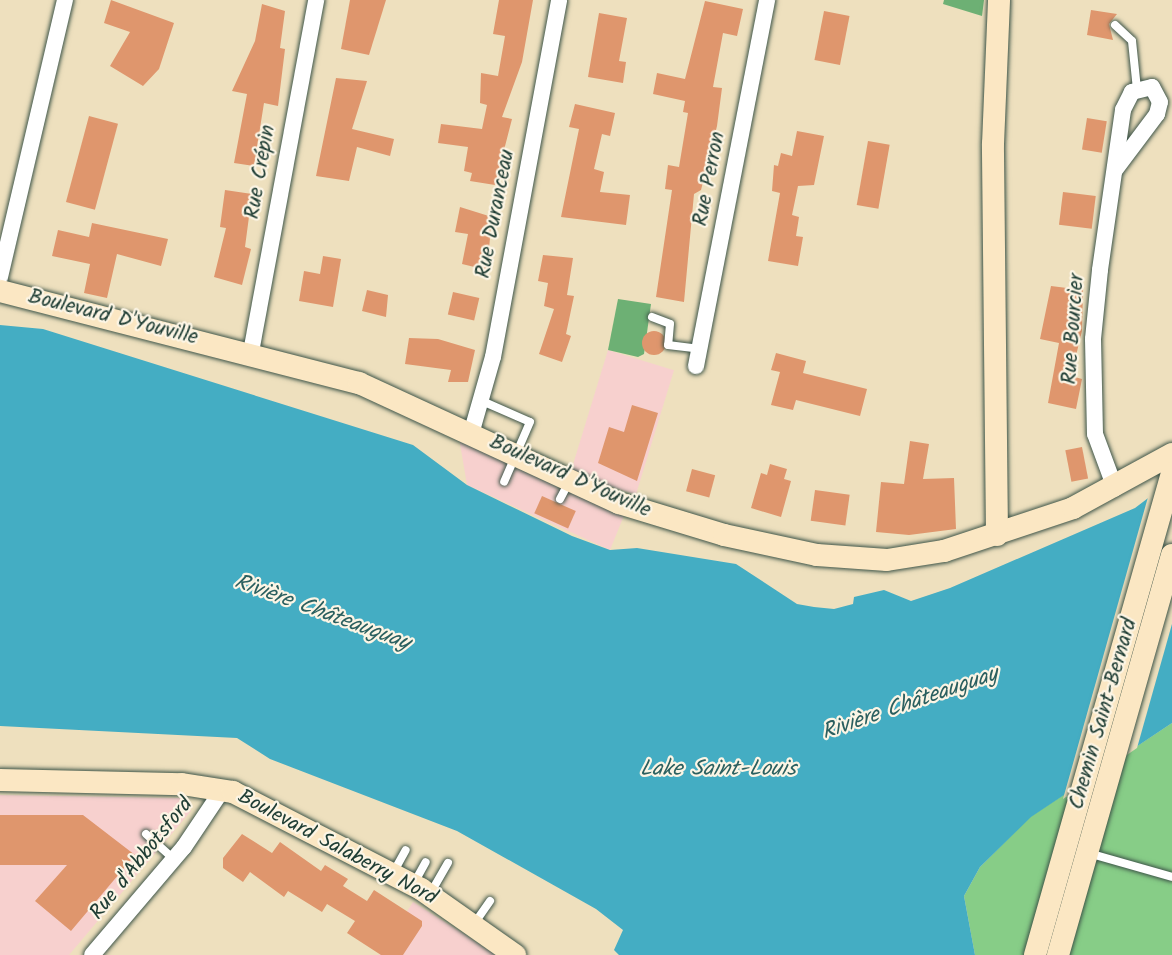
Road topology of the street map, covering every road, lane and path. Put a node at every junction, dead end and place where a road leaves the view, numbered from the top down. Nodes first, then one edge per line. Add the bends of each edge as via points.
1 (65, 0) edge
2 (316, 0) edge
3 (560, 0) edge
4 (767, 0) edge
5 (999, 0) edge
6 (1115, 25) dead end
7 (1137, 89) junction
8 (1115, 170) junction
9 (0, 277) edge
10 (0, 291) edge
11 (652, 317) dead end
12 (700, 349) junction
13 (251, 352) junction
14 (696, 366) dead end
15 (482, 401) junction
16 (471, 434) junction
17 (1172, 454) edge
18 (516, 457) junction
19 (1172, 473) edge
20 (504, 482) dead end
21 (1115, 488) junction
22 (997, 536) junction
23 (1172, 555) edge
24 (0, 780) edge
25 (223, 789) junction
26 (146, 834) dead end
27 (406, 850) dead end
28 (1088, 853) junction
29 (174, 859) junction
30 (426, 862) dead end
31 (448, 863) dead end
32 (392, 873) junction
33 (1172, 877) edge
34 (421, 889) junction
35 (490, 901) dead end
36 (474, 924) junction
37 (92, 955) edge
38 (515, 955) edge
39 (1035, 955) edge
40 (1059, 955) edge

1 - 9 street
2 - 13 street, Rue Crépin
3 - 15 street, Rue Duranceau
4 - 12 street, Rue Perron
5 - 22 street via 993,144
6 - 7 lane via 1132,41
7 - 8 street, Rue Bourcier via 1123,110
7 - 8 street via 1152,87 1160,102 1142,140
8 - 21 street, Rue Bourcier via 1092,374 1097,446
10 - 13 street, Boulevard D'Youville
11 - 12 lane via 670,324 668,345
12 - 14 street, Rue Perron
13 - 16 street, Boulevard D'Youville via 388,393
15 - 16 street, Rue Duranceau
15 - 18 lane via 530,422
16 - 18 street, Boulevard D'Youville
17 - 21 street, Boulevard D'Youville
18 - 20 lane
18 - 22 street, Boulevard D'Youville via 565,490 688,525 816,555 864,560 920,556
19 - 39 street, Chemin Saint-Bernard
21 - 22 street, Boulevard D'Youville
23 - 28 street, Chemin Saint-Bernard
24 - 25 street, Boulevard Salaberry Nord
25 - 29 street, Rue d'Abbotsford
25 - 32 street, Boulevard Salaberry Nord
26 - 29 lane
27 - 32 lane
28 - 33 lane
28 - 40 street, Chemin Saint-Bernard
29 - 37 street, Rue d'Abbotsford
30 - 34 lane
31 - 34 lane
32 - 34 street, Boulevard Salaberry Nord
34 - 36 street, Boulevard Salaberry Nord
35 - 36 lane
36 - 38 street, Boulevard Salaberry Nord

